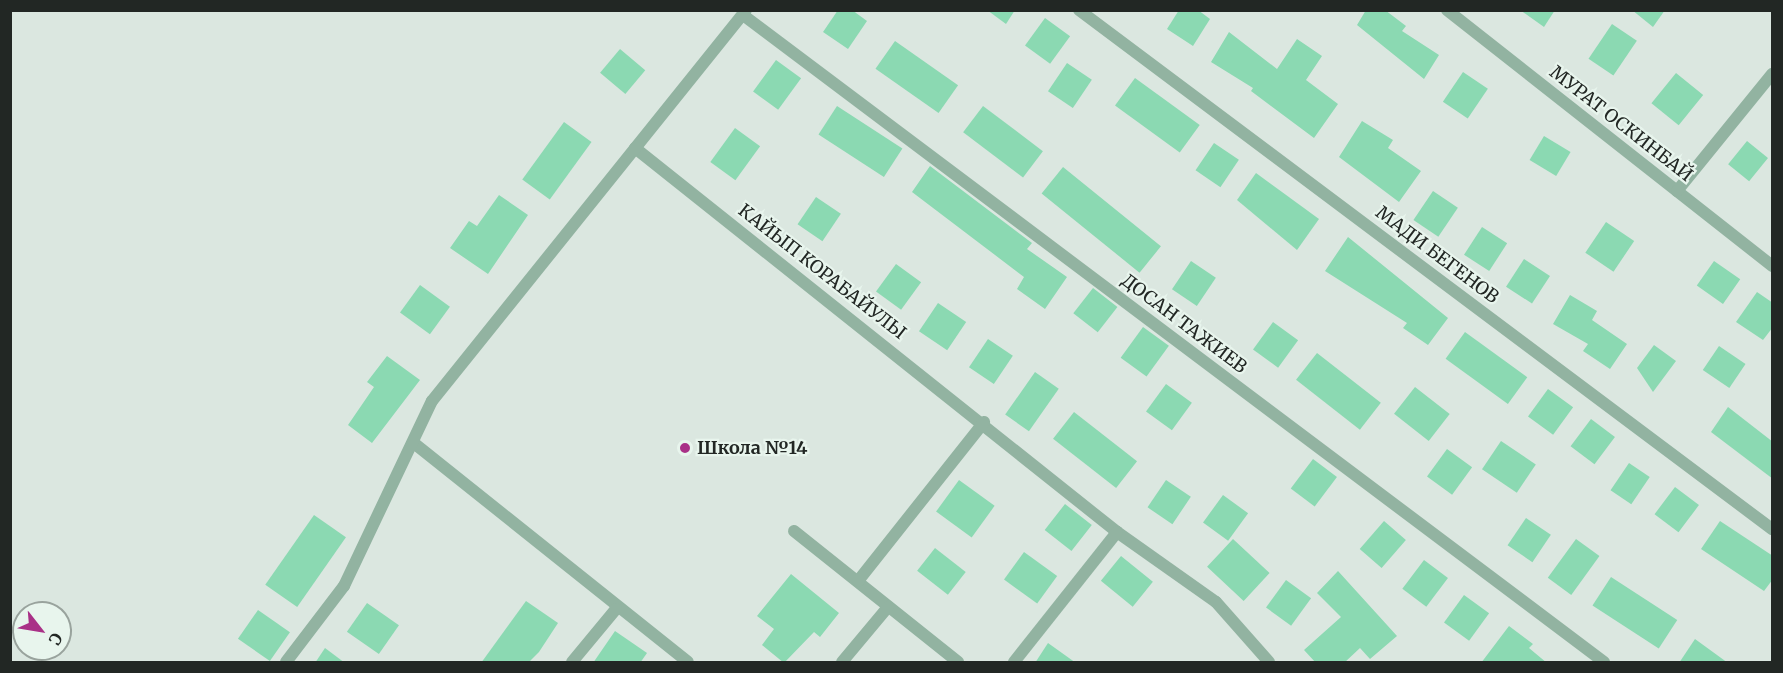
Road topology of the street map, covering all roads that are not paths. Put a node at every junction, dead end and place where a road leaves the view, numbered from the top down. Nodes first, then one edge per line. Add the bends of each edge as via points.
1 (1079, 10) edge
2 (1447, 10) edge
3 (744, 13) edge
4 (1773, 74) edge
5 (635, 148) junction
6 (1677, 191) junction
7 (1773, 266) edge
8 (984, 422) junction
9 (415, 444) junction
10 (1773, 529) edge
11 (794, 531) dead end
12 (1116, 531) junction
13 (858, 582) junction
14 (888, 607) junction
15 (616, 609) junction
16 (286, 663) edge
17 (572, 663) edge
18 (688, 663) edge
19 (843, 663) edge
20 (958, 663) edge
21 (1014, 663) edge
22 (1269, 663) edge
23 (1604, 663) edge

1 - 10 street, МАДИ БЕГЕНОВ
2 - 6 street, МУРАТ ОСКИНБАЙ
3 - 5 street
3 - 23 street, ДОСАН ТАЖИЕВ
4 - 6 street
5 - 8 street, КАЙЫП КОРАБАЙУЛЫ
5 - 9 street via 484,330 432,401
6 - 7 street, МУРАТ ОСКИНБАЙ
8 - 12 street, КАЙЫП КОРАБАЙУЛЫ
8 - 13 street
9 - 15 street
9 - 16 street via 344,586
11 - 13 street
12 - 21 street
12 - 22 street, КАЙЫП КОРАБАЙУЛЫ via 1216,602
13 - 14 street
14 - 19 street
14 - 20 street
15 - 17 street
15 - 18 street

